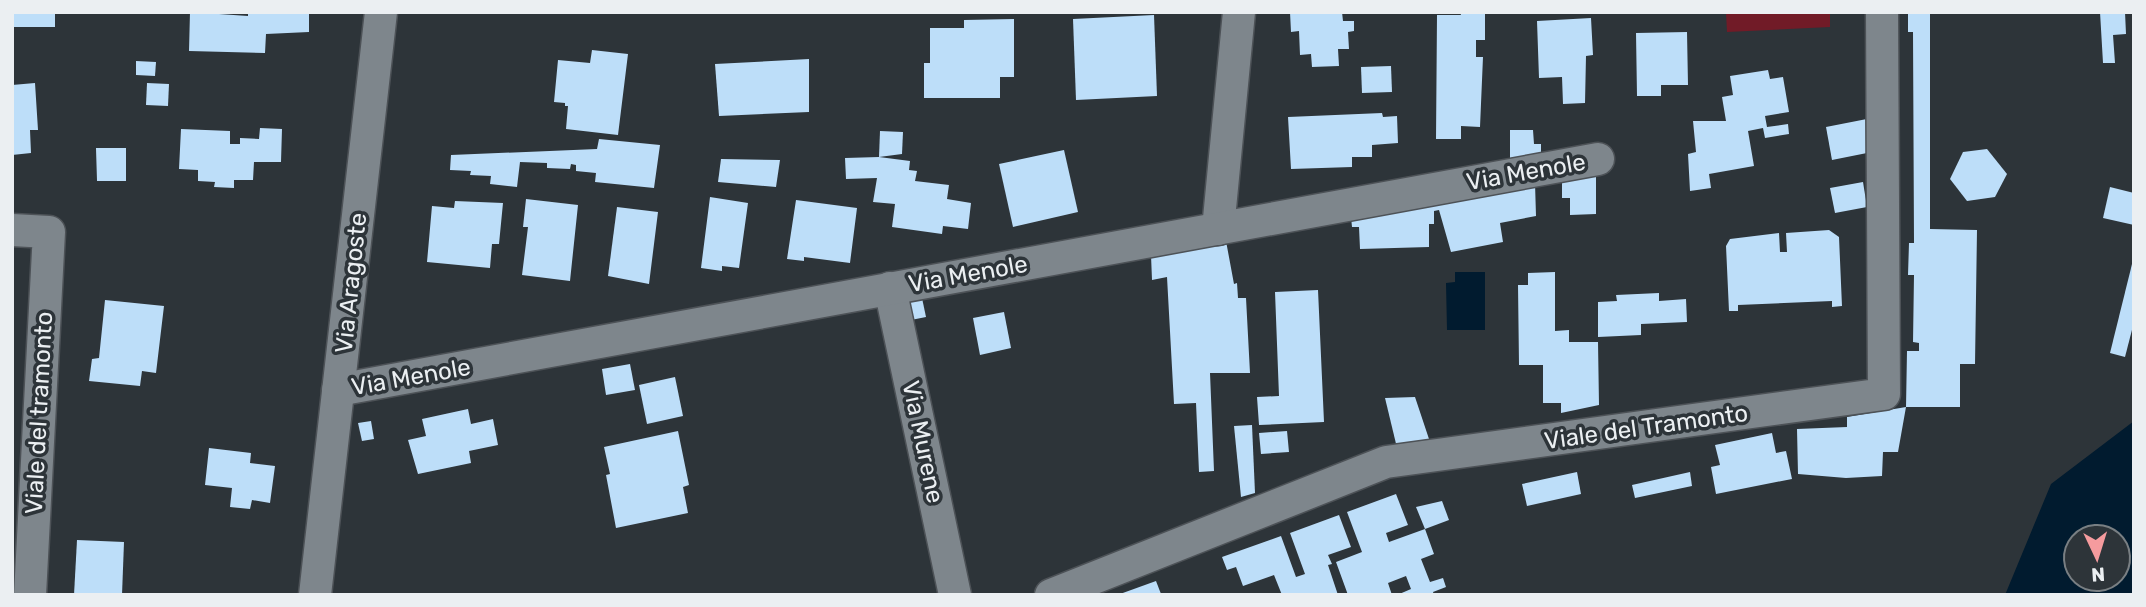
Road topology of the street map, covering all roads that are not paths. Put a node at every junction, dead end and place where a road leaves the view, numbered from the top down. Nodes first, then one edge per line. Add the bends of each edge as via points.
1 (381, 12) edge
2 (1240, 12) edge
3 (1882, 12) edge
4 (1598, 159) dead end
5 (1218, 229) junction
6 (12, 230) edge
7 (890, 288) junction
8 (338, 390) junction
9 (30, 595) edge
10 (315, 595) edge
11 (955, 595) edge
12 (1051, 595) edge

1 - 8 street, Via Aragoste
2 - 5 street
3 - 12 street, Viale del Tramonto via 1884,394 1386,462
4 - 5 street, Via Menole
5 - 7 street, Via Menole
6 - 9 street, Viale del tramonto via 49,232
7 - 8 street, Via Menole
7 - 11 street, Via Murene
8 - 10 street, Via Aragoste

